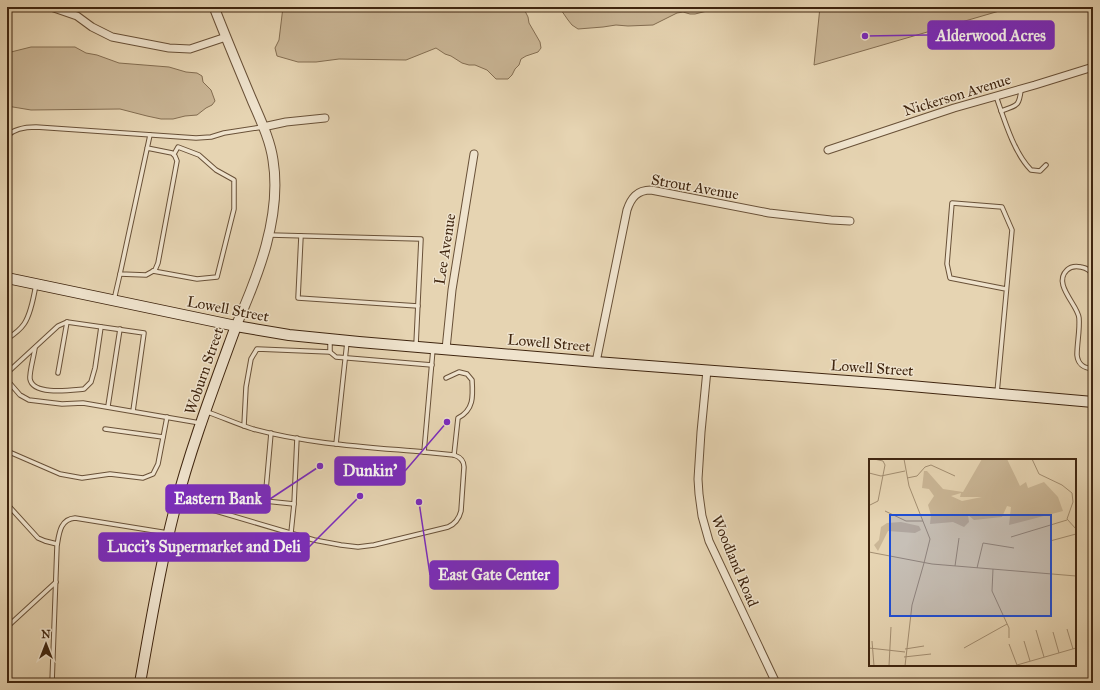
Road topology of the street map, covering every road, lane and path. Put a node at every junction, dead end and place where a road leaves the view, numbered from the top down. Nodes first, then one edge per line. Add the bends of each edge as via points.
1 (51, 7) edge
2 (214, 7) edge
3 (226, 37) junction
4 (1093, 67) edge
5 (1021, 89) junction
6 (996, 96) junction
7 (1001, 110) junction
8 (325, 118) dead end
9 (263, 127) junction
10 (150, 135) junction
11 (7, 136) edge
12 (147, 148) junction
13 (828, 150) dead end
14 (174, 154) junction
15 (474, 154) dead end
16 (1046, 165) dead end
17 (850, 221) dead end
18 (269, 234) junction
19 (301, 236) junction
20 (153, 271) junction
21 (120, 274) junction
22 (1093, 276) edge
23 (7, 278) edge
24 (36, 284) junction
25 (1006, 288) junction
26 (113, 301) junction
27 (418, 306) junction
28 (67, 322) junction
29 (101, 326) junction
30 (236, 326) junction
31 (120, 329) junction
32 (7, 339) edge
33 (330, 339) junction
34 (347, 341) junction
35 (416, 346) junction
36 (35, 348) junction
37 (434, 348) junction
38 (446, 349) junction
39 (330, 352) junction
40 (345, 357) junction
41 (596, 362) junction
42 (432, 365) junction
43 (1093, 369) edge
44 (707, 370) junction
45 (7, 373) edge
46 (58, 373) dead end
47 (446, 378) dead end
48 (7, 380) edge
49 (996, 394) junction
50 (1093, 402) edge
51 (108, 406) junction
52 (133, 411) junction
53 (206, 411) junction
54 (167, 417) junction
55 (202, 423) junction
56 (244, 426) junction
57 (105, 430) dead end
58 (271, 433) junction
59 (163, 437) junction
60 (297, 438) junction
61 (336, 444) junction
62 (7, 451) edge
63 (424, 452) junction
64 (454, 455) junction
65 (178, 499) junction
66 (7, 504) edge
67 (294, 504) junction
68 (291, 533) junction
69 (169, 534) junction
70 (57, 544) junction
71 (56, 582) junction
72 (7, 627) edge
73 (52, 683) edge
74 (140, 683) edge
75 (776, 683) edge

1 - 3 street via 73,14 112,37 169,48 190,49
2 - 3 street, Woburn Street
3 - 9 street, Woburn Street
4 - 5 street, Nickerson Avenue
5 - 6 street, Nickerson Avenue
5 - 7 lane via 1019,101 1015,106
6 - 7 lane
6 - 13 street, Nickerson Avenue
7 - 16 lane via 1025,164 1031,170 1040,171
8 - 9 street
9 - 10 lane via 203,138
9 - 18 street, Woburn Street via 274,170 274,196
10 - 11 lane via 33,127 12,132
10 - 12 lane
12 - 14 lane
12 - 21 lane
14 - 20 lane via 177,163 158,263
14 - 20 lane via 178,147 199,155 216,170 234,180 234,209 217,277 197,279
15 - 38 street, Lee Avenue via 452,290
17 - 41 street, Strout Avenue via 769,213 651,190 640,192 632,198 627,210
18 - 19 lane
18 - 30 street, Woburn Street
19 - 27 lane via 298,298
19 - 27 lane via 421,239
20 - 21 lane via 146,275
21 - 26 lane
22 - 43 lane via 1086,268 1075,266 1066,271 1063,280 1065,292 1079,316 1078,360 1084,367
23 - 24 main road, Lowell Street
24 - 26 main road, Lowell Street
24 - 32 lane via 33,302 24,324
25 - 25 lane via 1012,230 1002,207 952,203 947,264 950,278
25 - 49 lane
26 - 30 main road, Lowell Street
27 - 35 lane
28 - 29 lane
28 - 36 lane via 58,326
28 - 46 lane
29 - 31 lane
29 - 36 lane via 95,368 91,382 84,389 59,391 36,388 30,378
30 - 33 main road, Lowell Street
30 - 53 main road, Woburn Street
31 - 51 lane
31 - 52 lane via 144,333
33 - 34 main road, Lowell Street
33 - 39 lane
34 - 35 main road, Lowell Street
34 - 40 lane
35 - 37 main road, Lowell Street
36 - 45 lane
37 - 38 main road, Lowell Street
37 - 42 lane
38 - 41 main road, Lowell Street
39 - 40 lane via 336,357
39 - 56 lane via 257,349 251,359 246,387
40 - 42 lane
40 - 61 lane
41 - 44 main road, Lowell Street
42 - 63 lane
44 - 49 main road, Lowell Street
44 - 75 street, Woodland Road via 698,479 702,516 709,541
47 - 64 lane via 459,372 467,374 472,380 471,405 465,414 458,418
48 - 51 lane via 20,395 29,400
49 - 50 main road, Lowell Street
51 - 52 lane
52 - 54 lane
53 - 55 main road, Woburn Street
53 - 56 lane
54 - 55 lane
54 - 59 lane
55 - 65 main road, Woburn Street
56 - 58 lane
57 - 59 lane
58 - 60 lane
58 - 67 lane via 265,501
59 - 62 lane via 158,464 153,474 144,478 110,474 82,478 60,474
60 - 61 lane
60 - 67 lane
61 - 63 lane
63 - 64 lane
64 - 68 lane via 462,459 464,467 460,515 451,525 374,545 358,546 314,540
65 - 68 lane
65 - 69 main road, Woburn Street
66 - 70 lane via 38,538
67 - 68 lane
69 - 70 lane via 72,518 62,525
69 - 74 main road, Woburn Street
70 - 71 lane
71 - 72 lane
71 - 73 lane

